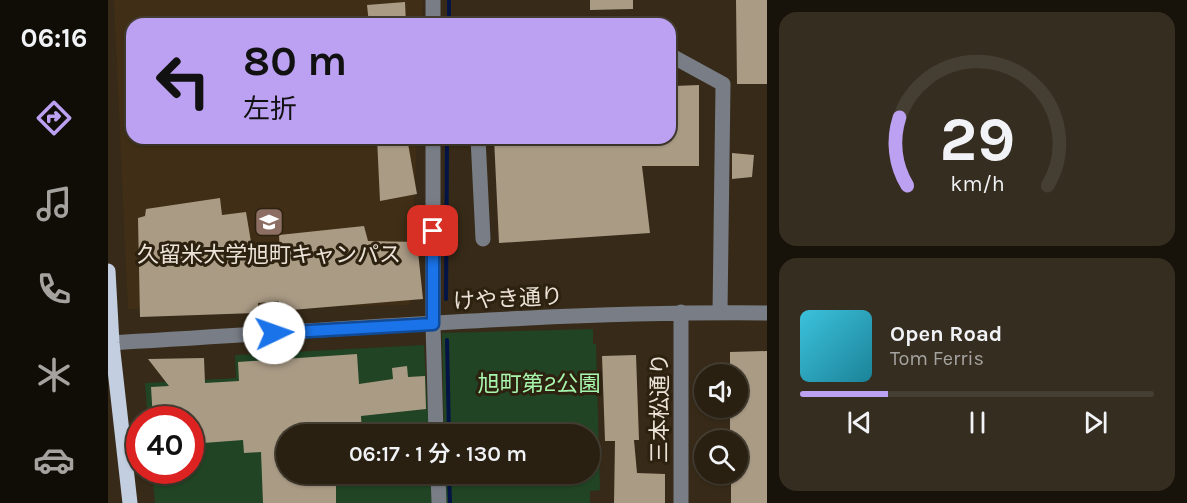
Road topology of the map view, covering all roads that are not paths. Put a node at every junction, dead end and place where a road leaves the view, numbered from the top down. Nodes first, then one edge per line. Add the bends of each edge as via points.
1 (433, 0) edge
2 (433, 18) edge
3 (676, 58) edge
4 (433, 144) edge
5 (478, 144) edge
6 (483, 240) dead end
7 (108, 271) edge
8 (681, 312) junction
9 (720, 313) junction
10 (767, 313) edge
11 (433, 324) junction
12 (110, 343) edge
13 (436, 424) edge
14 (438, 484) edge
15 (130, 503) edge
16 (439, 503) edge
17 (681, 503) edge

1 - 2 street
3 - 9 street via 723,84
4 - 11 street
5 - 6 street
7 - 12 main road
8 - 9 street, けやき通り
8 - 11 street, けやき通り
8 - 17 street, 三本松通り
9 - 10 street, けやき通り
11 - 12 street, けやき通り
11 - 13 street
12 - 15 main road
14 - 16 street

